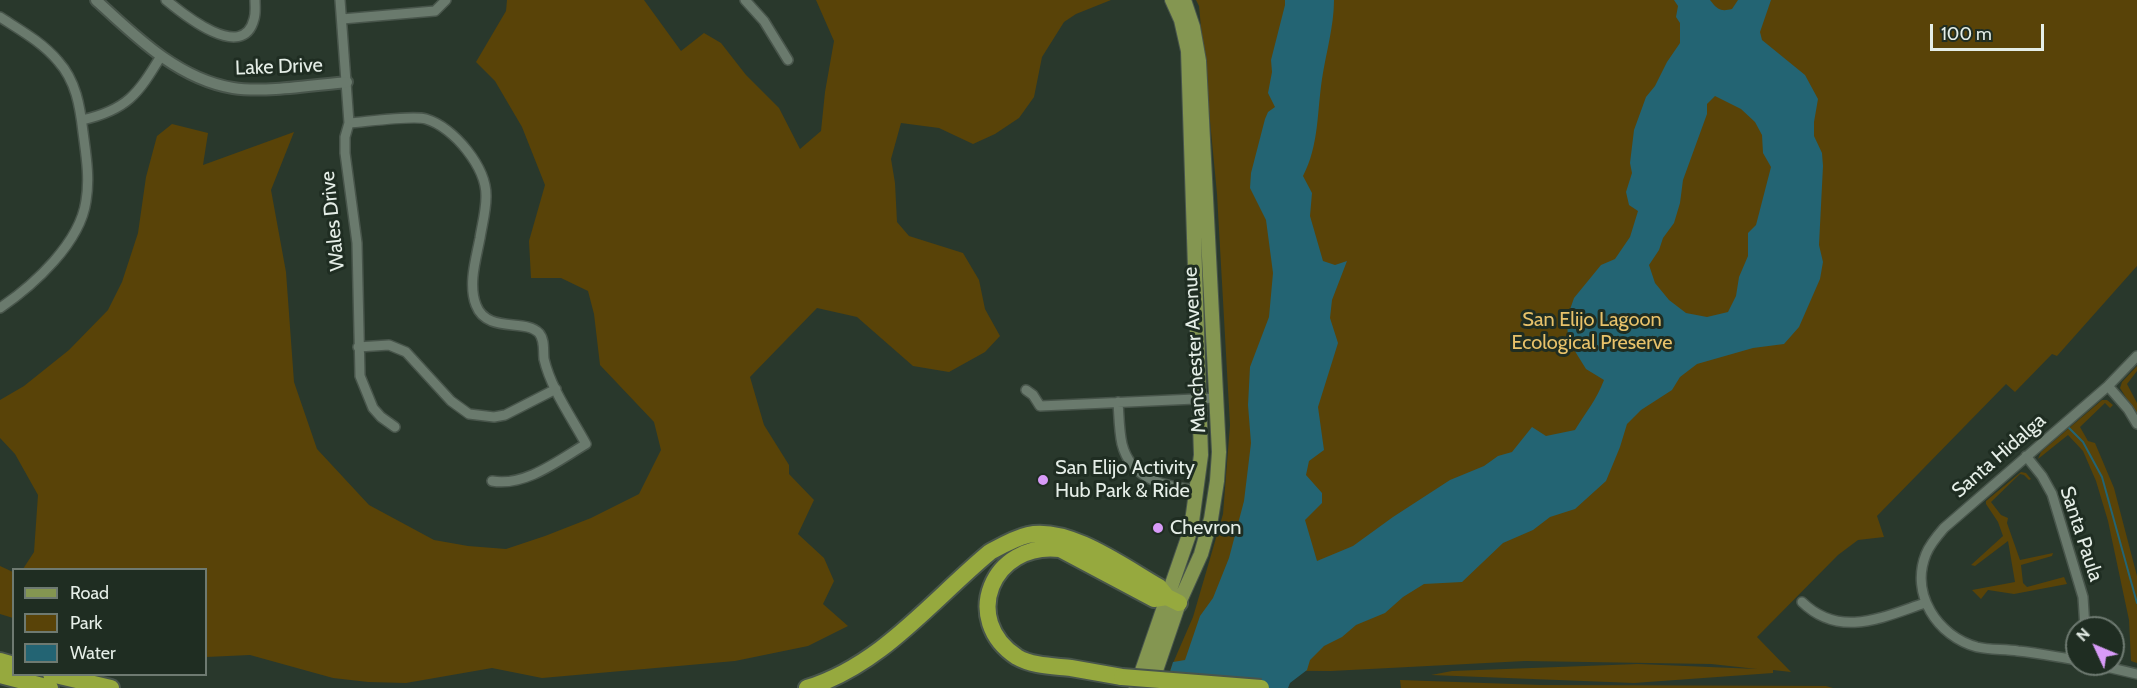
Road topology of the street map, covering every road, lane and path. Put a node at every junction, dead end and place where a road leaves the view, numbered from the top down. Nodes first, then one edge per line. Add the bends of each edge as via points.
1 (96, 0) edge
2 (166, 0) edge
3 (255, 0) edge
4 (340, 0) edge
5 (446, 0) edge
6 (745, 0) edge
7 (1172, 0) edge
8 (1184, 0) edge
9 (0, 17) edge
10 (342, 19) junction
11 (161, 56) junction
12 (788, 60) dead end
13 (347, 82) junction
14 (82, 120) junction
15 (349, 123) junction
16 (0, 308) edge
17 (358, 347) junction
18 (2137, 356) edge
19 (2108, 386) junction
20 (556, 388) junction
21 (1026, 390) dead end
22 (1217, 398) junction
23 (1198, 399) junction
24 (1118, 402) junction
25 (2137, 424) edge
26 (395, 427) dead end
27 (2026, 456) junction
28 (492, 481) dead end
29 (1198, 490) junction
30 (1173, 600) junction
31 (1802, 602) dead end
32 (1925, 603) junction
33 (2084, 616) edge
34 (2065, 658) edge
35 (0, 675) edge
36 (56, 676) edge
37 (50, 688) edge
38 (111, 688) edge
39 (807, 688) edge
40 (1137, 688) edge
41 (1150, 688) edge
42 (1265, 688) edge

1 - 11 street, Lake Drive
2 - 3 street via 187,18 224,37 243,34 250,28
4 - 10 street, Wales Drive
5 - 10 street via 435,11
6 - 12 street via 764,21
7 - 23 main road, Manchester Avenue via 1181,20 1190,73
8 - 22 main road, Manchester Avenue via 1194,27 1199,61
9 - 14 street via 59,62 73,83
10 - 13 street, Wales Drive
11 - 13 street, Lake Drive via 199,78 232,88 255,90
11 - 14 street via 144,84 126,103 104,115
13 - 15 street, Wales Drive
14 - 16 street via 88,173 81,220 65,248
15 - 17 street, Wales Drive via 345,153 357,243
15 - 20 street via 424,118 438,124 462,145 479,167 486,197 472,288 476,307 487,318 503,325 526,326 538,332
17 - 20 street via 389,345 406,352 451,401 469,414 505,414
17 - 26 street, Wales Drive via 360,376 367,398 381,417
18 - 19 street, Santa Hidalga
19 - 25 street
19 - 27 street, Santa Hidalga
20 - 28 street via 586,444 524,478
21 - 24 street via 1040,406
22 - 23 street
22 - 30 main road, Manchester Avenue via 1219,452 1211,519 1200,554
23 - 24 street
23 - 29 main road, Manchester Avenue via 1202,455
24 - 29 street via 1122,444 1134,467 1154,482
27 - 32 street, Santa Hidalga via 1932,542 1921,573
27 - 33 street, Santa Paula via 2052,494 2083,597
29 - 30 main road, Manchester Avenue
30 - 39 highway via 1159,587 1078,541 1059,535 1030,535 990,552 880,650 855,667
30 - 40 main road, Manchester Avenue
30 - 41 main road, Manchester Avenue
30 - 42 highway, bridge via 1154,599 1060,549 1044,547 1024,552 1006,563 996,576 990,590 990,623 1007,649 1036,664
31 - 32 street via 1832,620 1850,624
32 - 34 street via 1936,622 1953,636 1977,647
35 - 37 highway
36 - 38 highway

